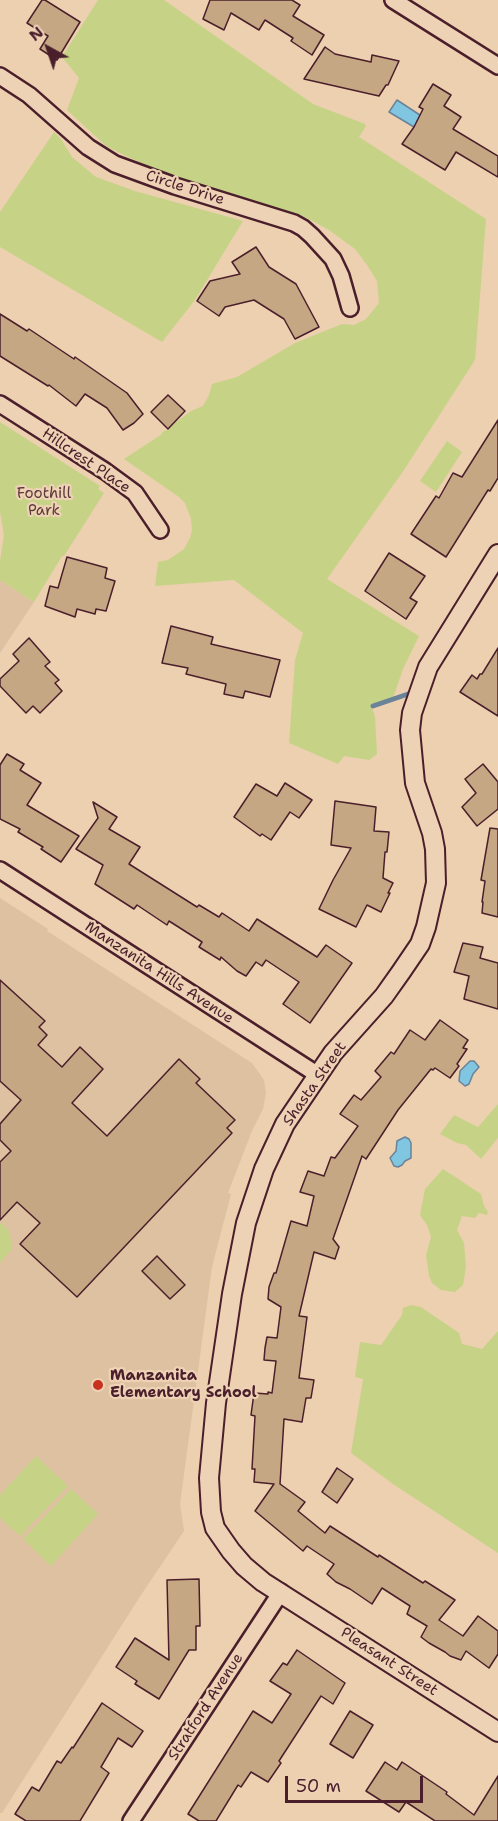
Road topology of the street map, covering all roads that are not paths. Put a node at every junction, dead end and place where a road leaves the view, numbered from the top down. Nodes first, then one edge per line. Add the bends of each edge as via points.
1 (393, 0) edge
2 (498, 66) edge
3 (0, 76) edge
4 (350, 308) dead end
5 (0, 404) edge
6 (160, 530) dead end
7 (498, 554) edge
8 (0, 870) edge
9 (318, 1075) junction
10 (280, 1592) junction
11 (498, 1732) edge
12 (131, 1821) edge

1 - 2 street
3 - 4 street, Circle Drive via 29,95 88,147 116,164 303,228 333,259
5 - 6 street, Hillcrest Place via 135,493
7 - 9 street, Shasta Street via 428,667 412,713 415,783 435,849 436,883 426,927 420,944 396,980
8 - 9 street, Manzanita Hills Avenue
9 - 10 street, Shasta Street via 274,1146 246,1223 232,1294 210,1460 215,1528 244,1566
10 - 11 street, Pleasant Street
10 - 12 street, Stratford Avenue

